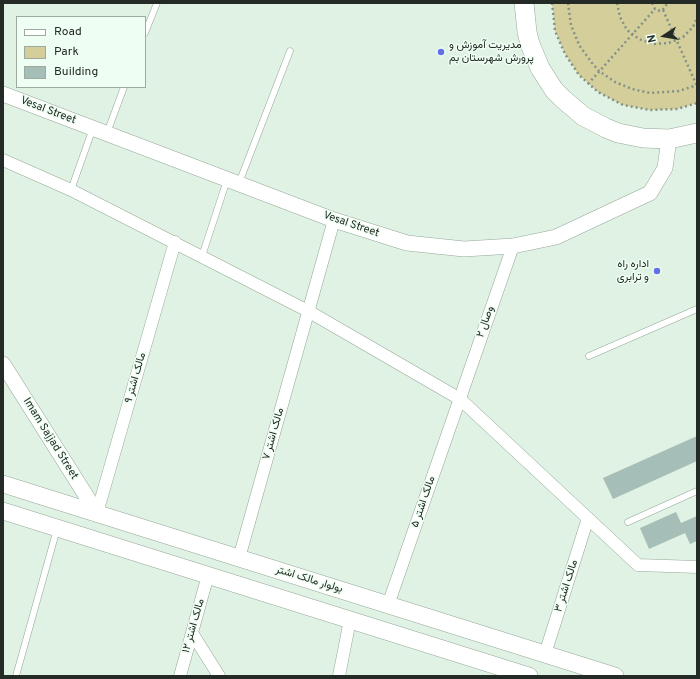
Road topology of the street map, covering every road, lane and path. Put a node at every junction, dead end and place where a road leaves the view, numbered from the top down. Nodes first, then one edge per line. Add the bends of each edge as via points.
1 (157, 3) edge
2 (552, 3) edge
3 (568, 3) edge
4 (617, 3) edge
5 (652, 3) edge
6 (667, 3) edge
7 (520, 4) edge
8 (655, 9) junction
9 (663, 10) junction
10 (697, 18) edge
11 (146, 30) edge
12 (632, 35) junction
13 (676, 41) junction
14 (290, 51) dead end
15 (599, 71) junction
16 (588, 84) junction
17 (697, 86) edge
18 (123, 88) edge
19 (3, 94) edge
20 (697, 103) edge
21 (100, 131) junction
22 (682, 136) edge
23 (697, 150) edge
24 (3, 160) edge
25 (234, 181) junction
26 (70, 190) junction
27 (334, 220) junction
28 (174, 242) junction
29 (513, 246) junction
30 (202, 256) junction
31 (697, 309) edge
32 (308, 311) junction
33 (589, 356) dead end
34 (3, 364) edge
35 (460, 398) junction
36 (3, 484) edge
37 (697, 491) edge
38 (3, 511) edge
39 (97, 513) junction
40 (588, 518) junction
41 (628, 522) dead end
42 (57, 528) junction
43 (239, 558) junction
44 (267, 567) junction
45 (697, 567) edge
46 (208, 575) junction
47 (259, 591) junction
48 (388, 605) junction
49 (350, 620) junction
50 (192, 633) junction
51 (545, 654) junction
52 (504, 672) edge
53 (16, 676) edge
54 (180, 676) edge
55 (219, 676) edge
56 (339, 676) edge
57 (529, 676) edge
58 (615, 676) edge

1 - 11 lane
2 - 16 path via 559,43 571,65
3 - 15 path via 575,36 585,55
4 - 12 path via 620,17
5 - 8 path
6 - 9 path
7 - 22 main road via 534,56 547,79 563,99 583,116 630,136
8 - 9 path
8 - 12 path
9 - 13 path
10 - 13 path via 688,32
12 - 13 path via 653,44
12 - 15 path
13 - 17 path
14 - 25 lane
15 - 16 path
15 - 17 path via 623,86 650,93 674,92
16 - 20 path via 610,99 636,108 664,111
18 - 21 lane
19 - 21 street, Vesal Street
21 - 25 street, Vesal Street
21 - 26 lane
22 - 23 main road
22 - 29 street, Vesal Street via 650,193 556,237
24 - 26 street
25 - 27 street, Vesal Street
25 - 30 lane
26 - 28 street
27 - 29 street, Vesal Street via 407,243 464,249
27 - 32 street, مالک اشتر ۷
28 - 30 street
28 - 39 street, مالک اشتر ۹
29 - 35 street, وصال ۲
30 - 32 street
31 - 33 lane
32 - 35 street
32 - 43 street, مالک اشتر ۷
34 - 39 street, Imam Sajjad Street
35 - 40 street
35 - 48 street, مالک اشتر ۵
36 - 39 main road, بولوار مالک اشتر
37 - 41 lane
38 - 42 main road
39 - 43 main road, بولوار مالک اشتر
40 - 45 street via 638,565
40 - 51 street, مالک اشتر ۳
42 - 46 main road
42 - 53 lane
43 - 44 main road, بولوار مالک اشتر
44 - 47 main road
44 - 48 main road, بولوار مالک اشتر
46 - 47 main road
46 - 50 street, مالک اشتر ۱۲
47 - 49 main road
48 - 51 main road, بولوار مالک اشتر
49 - 52 main road
49 - 56 street
50 - 54 street, مالک اشتر ۱۲
50 - 55 street
51 - 58 main road, بولوار مالک اشتر
52 - 57 main road

